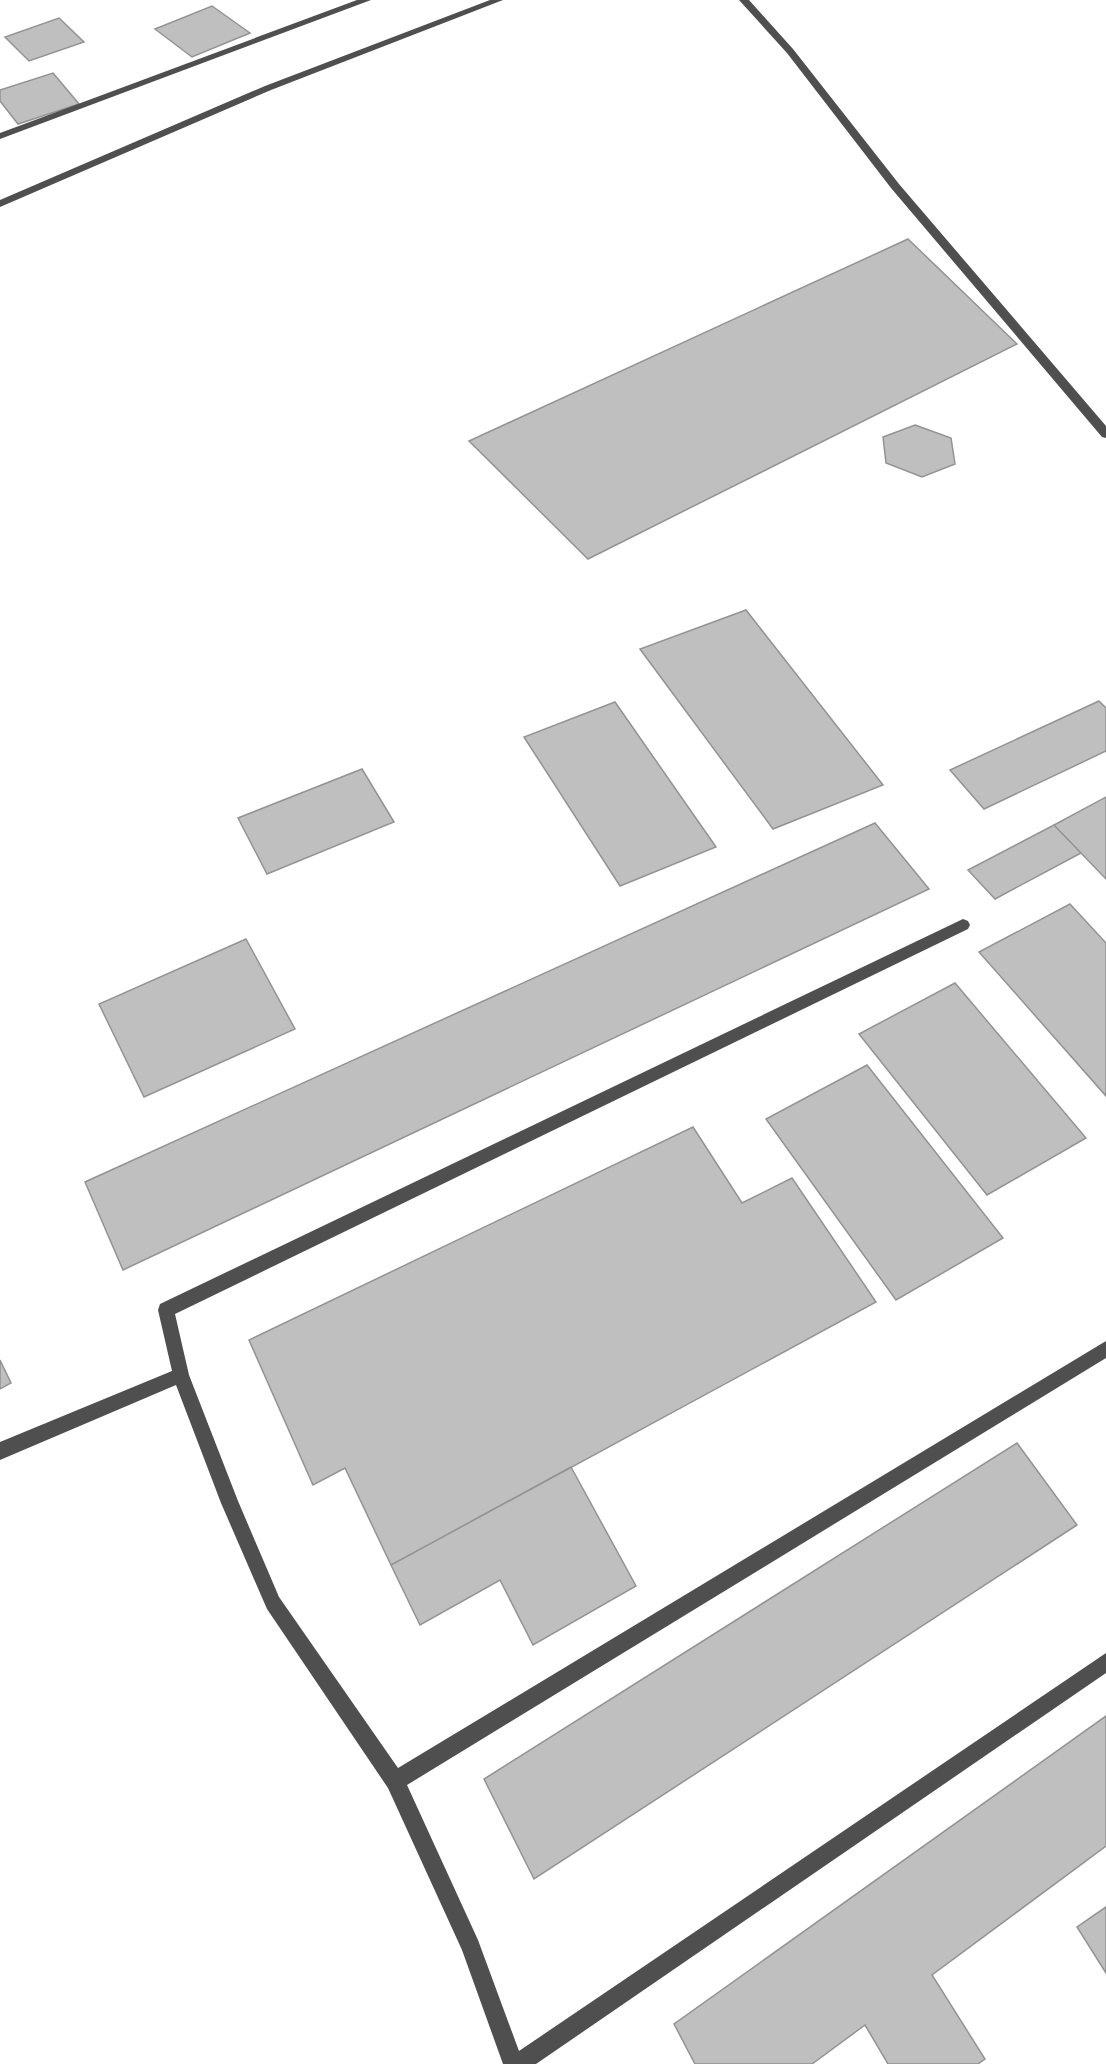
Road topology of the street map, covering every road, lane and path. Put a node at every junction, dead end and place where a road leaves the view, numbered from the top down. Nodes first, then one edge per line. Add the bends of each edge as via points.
1 (366, 0) edge
2 (498, 0) edge
3 (744, 0) edge
4 (0, 136) edge
5 (0, 204) edge
6 (1106, 434) edge
7 (963, 925) dead end
8 (1106, 1349) edge
9 (181, 1375) junction
10 (0, 1451) edge
11 (1106, 1662) edge
12 (395, 1780) junction
13 (513, 2064) edge
14 (518, 2064) edge

1 - 4 street
2 - 5 street via 268,88
3 - 6 street via 790,51 895,186
7 - 9 street via 166,1310
8 - 12 street
9 - 10 street
9 - 12 street via 273,1603
11 - 14 street
12 - 13 street via 471,1947

